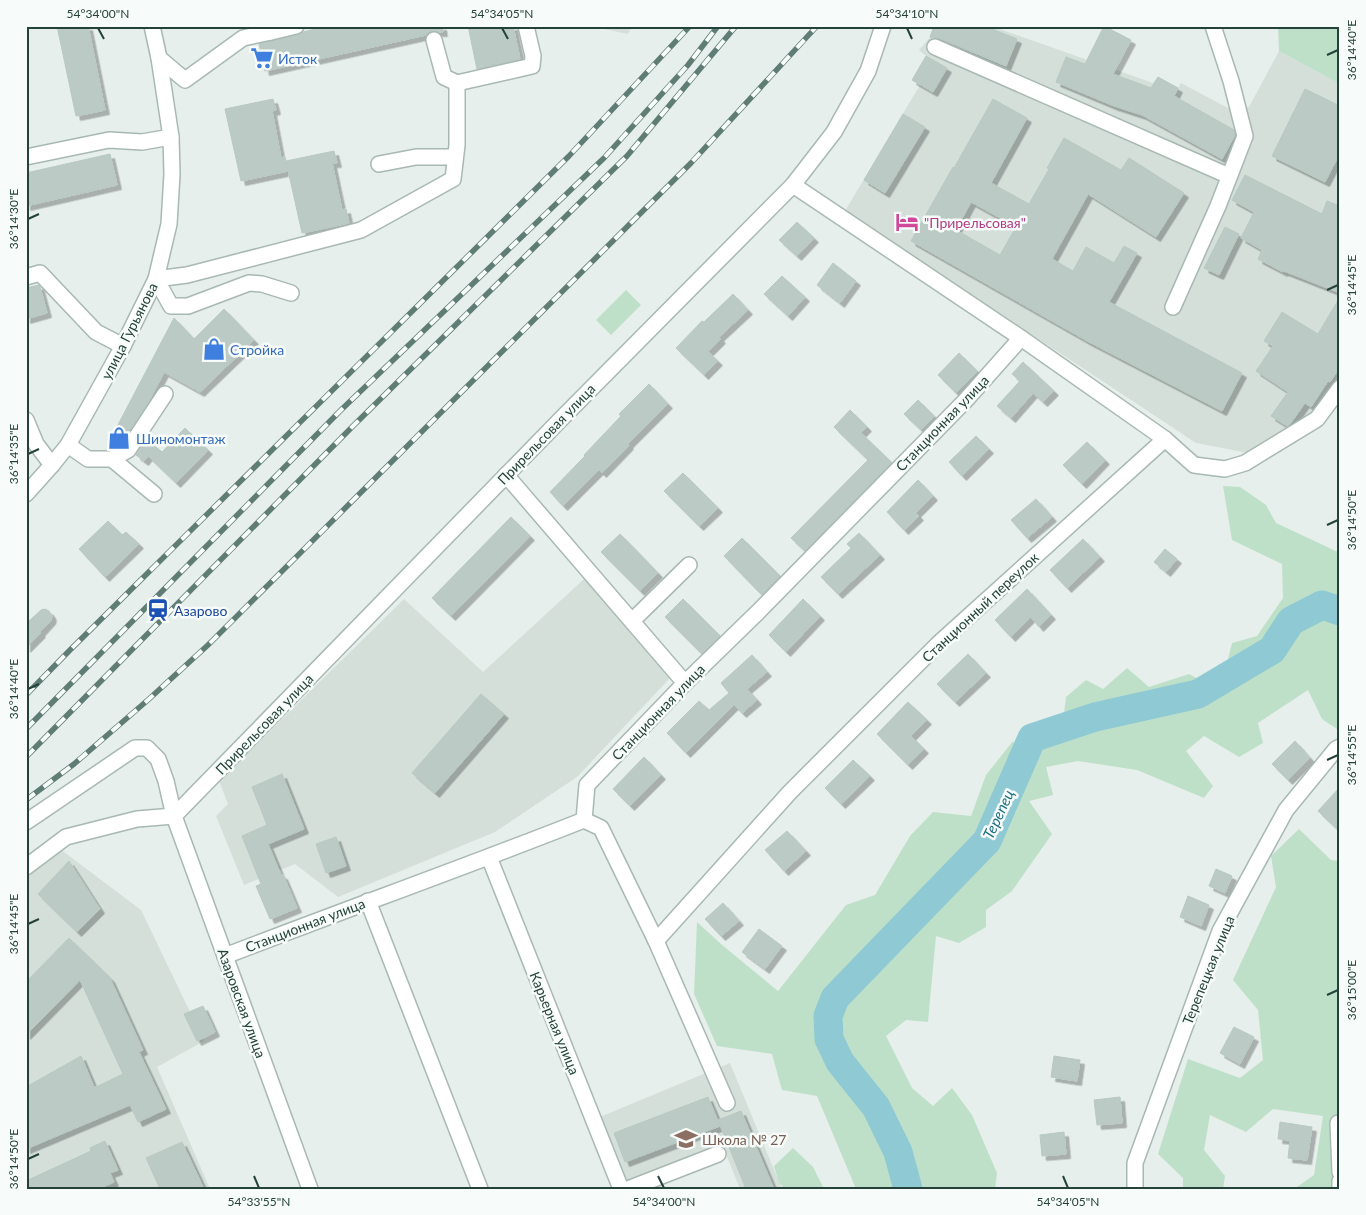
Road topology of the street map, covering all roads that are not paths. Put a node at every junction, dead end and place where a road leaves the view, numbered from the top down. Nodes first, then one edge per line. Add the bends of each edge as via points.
1 (152, 26) edge
2 (296, 26) edge
3 (526, 26) edge
4 (883, 26) edge
5 (1213, 26) edge
6 (271, 29) edge
7 (434, 40) dead end
8 (936, 48) dead end
9 (159, 58) junction
10 (457, 83) junction
11 (171, 137) junction
12 (26, 157) edge
13 (455, 157) junction
14 (379, 164) dead end
15 (1230, 176) junction
16 (793, 185) junction
17 (26, 277) edge
18 (156, 279) junction
19 (291, 293) dead end
20 (1173, 308) dead end
21 (1021, 338) junction
22 (123, 346) junction
23 (1340, 388) edge
24 (165, 394) dead end
25 (26, 420) edge
26 (1165, 439) junction
27 (68, 444) junction
28 (31, 445) edge
29 (112, 459) junction
30 (52, 465) junction
31 (506, 475) junction
32 (26, 494) edge
33 (154, 494) dead end
34 (690, 565) dead end
35 (632, 621) junction
36 (685, 683) junction
37 (1340, 747) edge
38 (174, 816) junction
39 (584, 820) junction
40 (26, 822) edge
41 (489, 857) junction
42 (26, 867) edge
43 (368, 901) junction
44 (656, 940) junction
45 (225, 956) junction
46 (727, 1103) dead end
47 (1338, 1123) dead end
48 (718, 1154) dead end
49 (1340, 1172) edge
50 (1340, 1181) edge
51 (310, 1189) edge
52 (480, 1189) edge
53 (620, 1189) edge
54 (628, 1189) edge
55 (1135, 1189) edge
56 (1340, 1189) edge

1 - 9 street, улица Гурьянова
2 - 6 street
3 - 10 street via 532,66
4 - 16 street, Прирельсовая улица via 868,71 834,132
5 - 15 street via 1245,136
6 - 9 street via 243,38 185,80
7 - 10 street via 444,77
8 - 15 street
9 - 11 street, улица Гурьянова
10 - 13 street
11 - 12 street via 142,142 109,140
11 - 18 street, улица Гурьянова via 169,224
13 - 14 street via 416,157
13 - 18 street via 452,179 361,230 187,275
15 - 20 street
16 - 21 street
16 - 31 street, Прирельсовая улица
17 - 22 street via 40,273 96,332
18 - 19 street via 171,306 188,306 249,283
18 - 22 street, улица Гурьянова
21 - 26 street
21 - 36 street, Станционная улица via 958,408
22 - 27 street, улица Гурьянова
23 - 26 street via 1316,419 1246,463 1225,470 1194,466
24 - 29 street via 128,450
25 - 28 street
26 - 44 street, Станционный переулок via 931,652 790,792
27 - 29 street via 88,459
27 - 30 street, улица Гурьянова
28 - 30 street
29 - 33 street
30 - 32 street, улица Гурьянова
31 - 35 street
31 - 38 street, Прирельсовая улица
34 - 35 street
35 - 36 street
36 - 39 street, Станционная улица via 586,785
37 - 55 street, Терепецкая улица via 1286,810 1220,931 1135,1163
38 - 40 street, Азаровская улица via 158,759 146,748 135,748
38 - 42 street via 137,819 66,836
38 - 45 street, Азаровская улица
39 - 41 street, Станционная улица
39 - 44 street via 601,828
41 - 43 street, Станционная улица
41 - 53 street, Карьерная улица
43 - 45 street, Станционная улица
43 - 52 street
44 - 46 street
45 - 51 street, Азаровская улица
47 - 49 street
48 - 54 street
50 - 56 street

